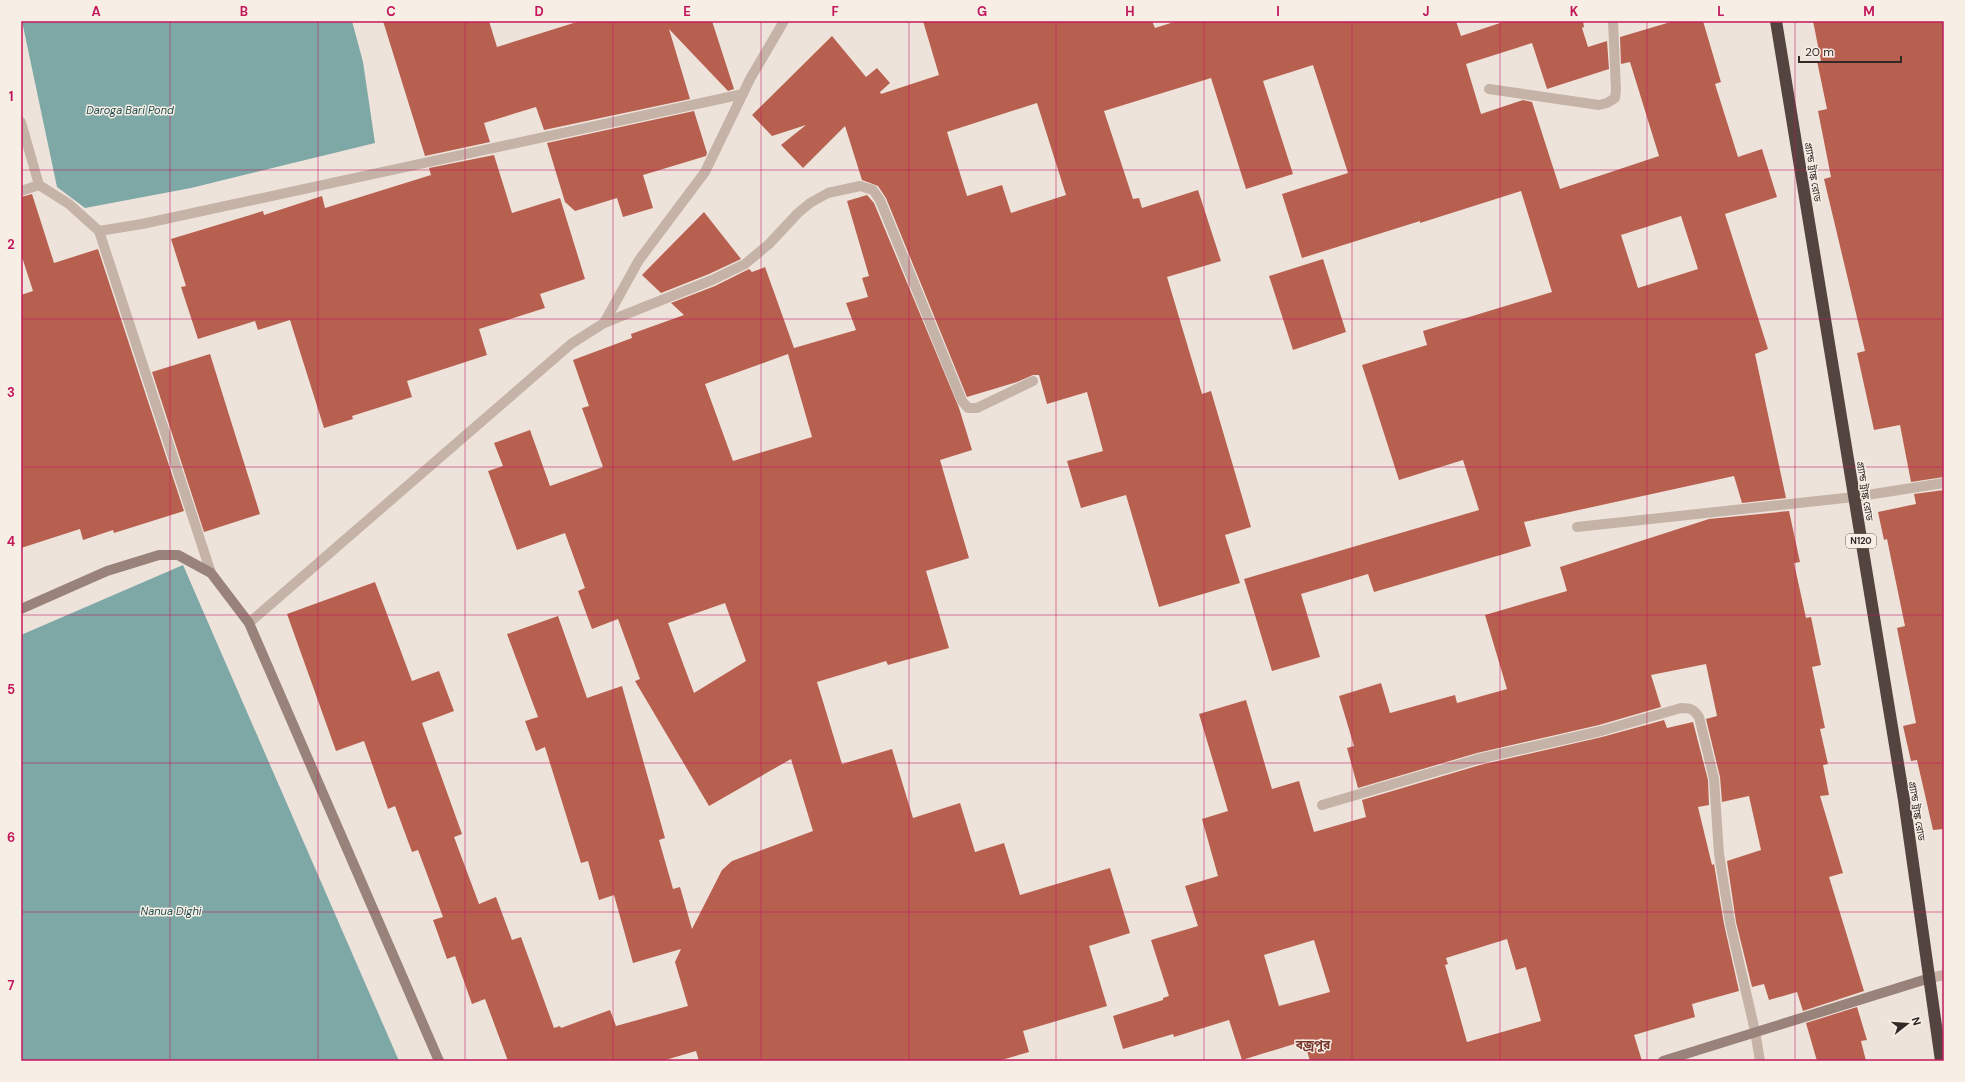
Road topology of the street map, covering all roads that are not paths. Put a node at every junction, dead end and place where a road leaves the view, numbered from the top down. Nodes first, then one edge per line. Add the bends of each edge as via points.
1 (784, 21) edge
2 (1613, 21) edge
3 (1776, 21) edge
4 (1489, 89) dead end
5 (743, 94) junction
6 (21, 122) edge
7 (39, 185) junction
8 (21, 191) edge
9 (99, 231) junction
10 (604, 323) junction
11 (1033, 381) dead end
12 (1944, 483) edge
13 (1854, 496) junction
14 (1577, 527) dead end
15 (211, 573) junction
16 (21, 609) edge
17 (249, 623) junction
18 (1322, 806) dead end
19 (1944, 975) edge
20 (1930, 978) junction
21 (1755, 1031) junction
22 (439, 1061) edge
23 (1663, 1061) edge
24 (1760, 1061) edge
25 (1941, 1061) edge

1 - 5 street
2 - 4 street via 1616,90 1615,98 1607,103 1598,105
3 - 13 highway, গ্র্যান্ড ট্রাঙ্ক রোড / N120
5 - 9 street via 142,224
5 - 10 street via 705,172 639,260
6 - 7 street
7 - 8 street
7 - 9 street via 69,204
9 - 15 street
10 - 11 street via 712,280 745,264 810,203 828,193 860,186 873,190 880,200 962,401 968,408 977,408
10 - 17 street via 571,344
12 - 13 street
13 - 14 street
13 - 20 highway, গ্র্যান্ড ট্রাঙ্ক রোড / N120 via 1904,800
15 - 16 street via 178,555 159,555 107,571
15 - 17 street
17 - 22 street
18 - 21 street via 1478,759 1601,731 1681,708 1695,710 1714,779 1719,854 1730,923
19 - 20 street
20 - 21 street
20 - 25 highway, গ্র্যান্ড ট্রাঙ্ক রোড / N120
21 - 23 street
21 - 24 street

